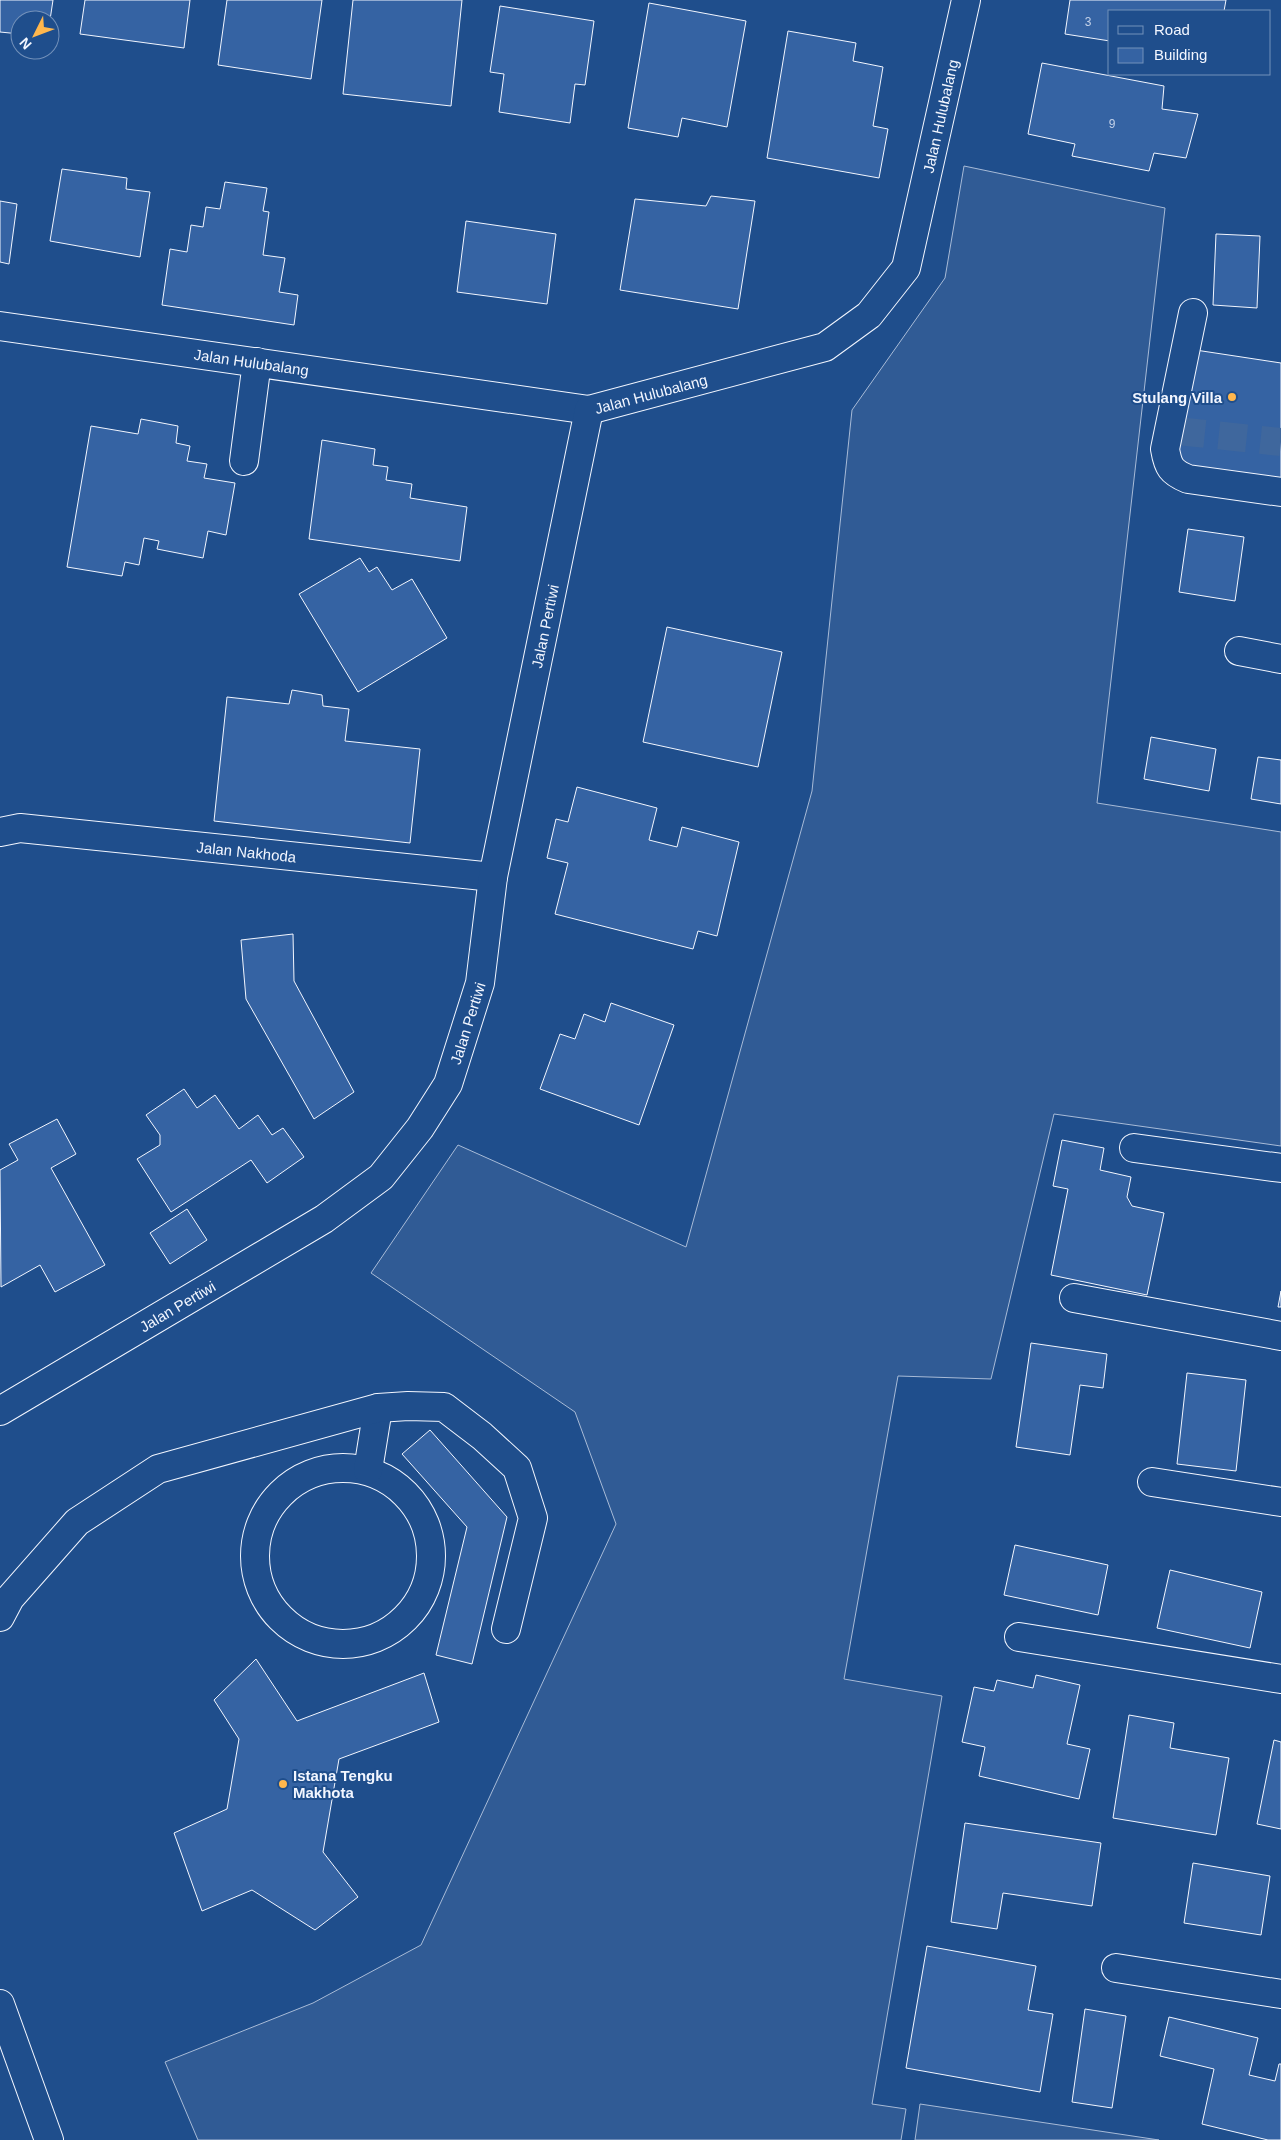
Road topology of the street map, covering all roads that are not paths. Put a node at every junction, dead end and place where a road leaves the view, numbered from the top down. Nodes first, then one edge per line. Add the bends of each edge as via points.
1 (966, 0) edge
2 (1193, 313) dead end
3 (0, 326) edge
4 (257, 362) junction
5 (589, 410) junction
6 (244, 461) dead end
7 (1281, 492) edge
8 (1239, 651) dead end
9 (1281, 659) edge
10 (0, 832) edge
11 (493, 877) junction
12 (1134, 1148) dead end
13 (1281, 1168) edge
14 (1074, 1298) dead end
15 (1281, 1336) edge
16 (378, 1408) junction
17 (0, 1411) edge
18 (368, 1470) junction
19 (1152, 1482) dead end
20 (1281, 1502) edge
21 (0, 1617) edge
22 (506, 1629) dead end
23 (1019, 1637) dead end
24 (1281, 1679) edge
25 (1116, 1968) dead end
26 (1281, 1994) edge
27 (0, 2004) edge
28 (49, 2140) edge

1 - 5 street, Jalan Hulubalang via 906,268 870,315 825,347
2 - 7 street via 1173,431 1164,450 1167,463 1175,474 1188,479
3 - 4 street, Jalan Hulubalang
4 - 5 street, Jalan Hulubalang
4 - 6 street
5 - 11 street, Jalan Pertiwi
8 - 9 street
10 - 11 street, Jalan Nakhoda via 20,828
11 - 17 street, Jalan Pertiwi via 480,983 448,1084 420,1128 381,1177 324,1219
12 - 13 street
14 - 15 street
16 - 18 street
16 - 21 street via 158,1469 77,1522 10,1598
16 - 22 street via 444,1407 517,1468 533,1518
18 - 18 street via 395,1484 417,1507 429,1535 431,1566 423,1596 404,1620 378,1637 348,1644 318,1641 293,1629 272,1609 259,1585 254,1558 258,1530 270,1505 288,1485 313,1472 340,1467
19 - 20 street
23 - 24 street
25 - 26 street
27 - 28 street

